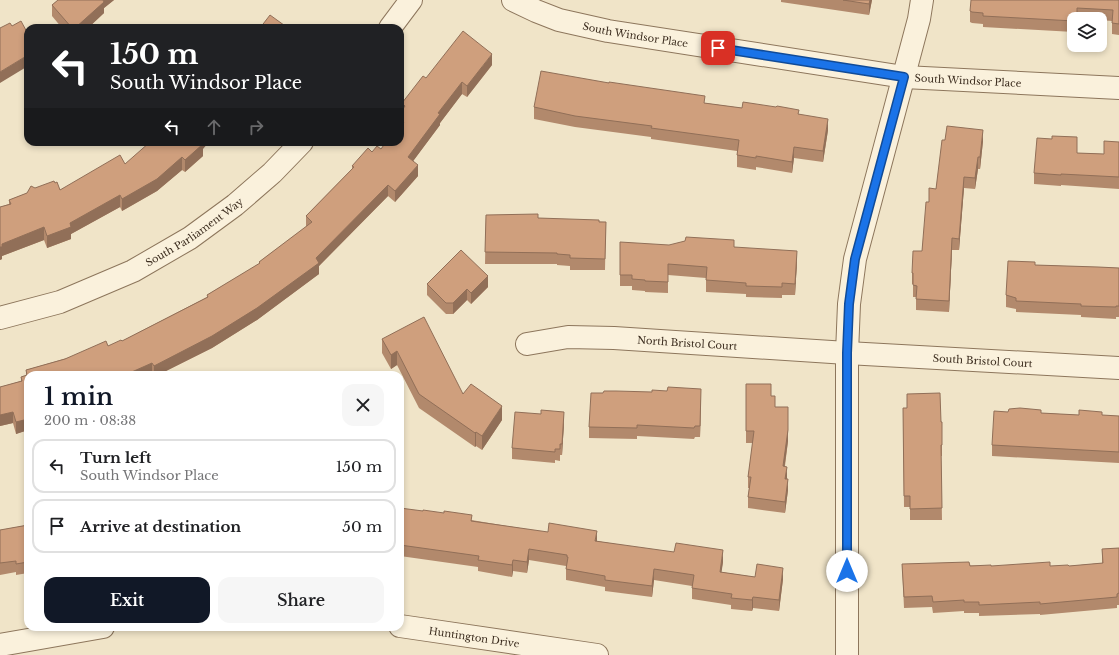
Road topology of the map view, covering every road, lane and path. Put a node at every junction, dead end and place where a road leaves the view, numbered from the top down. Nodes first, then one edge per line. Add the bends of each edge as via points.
1 (412, 0) edge
2 (514, 0) edge
3 (922, 0) edge
4 (393, 24) edge
5 (904, 77) junction
6 (1119, 88) edge
7 (298, 146) edge
8 (0, 318) edge
9 (527, 344) dead end
10 (847, 353) junction
11 (1119, 368) edge
12 (404, 627) edge
13 (79, 631) edge
14 (0, 644) edge
15 (597, 655) edge
16 (847, 655) edge

1 - 4 street
2 - 5 street, South Windsor Place via 559,20 608,31
3 - 5 street
5 - 6 street, South Windsor Place
5 - 10 street via 855,259 849,304
7 - 8 street, South Parliament Way via 235,205 190,238 132,271 60,302
9 - 10 street, North Bristol Court via 568,337 614,338
10 - 11 street, South Bristol Court
10 - 16 street
12 - 15 street, Huntington Drive
13 - 14 street

